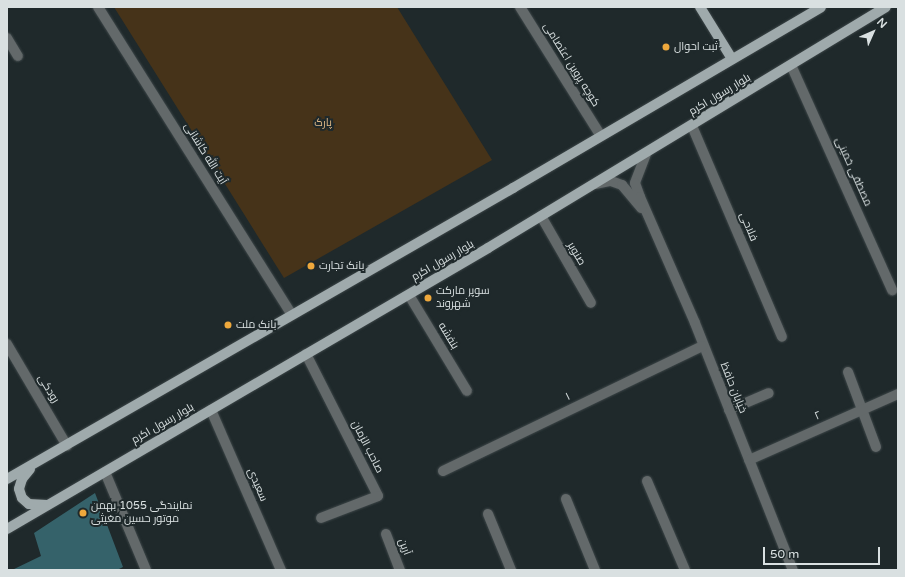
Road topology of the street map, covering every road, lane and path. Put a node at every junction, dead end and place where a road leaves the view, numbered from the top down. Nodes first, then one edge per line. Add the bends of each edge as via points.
1 (98, 7) edge
2 (520, 7) edge
3 (700, 7) edge
4 (821, 7) edge
5 (886, 7) edge
6 (7, 38) edge
7 (18, 56) dead end
8 (732, 59) junction
9 (791, 65) junction
10 (692, 126) junction
11 (601, 136) junction
12 (646, 154) junction
13 (594, 185) junction
14 (541, 216) junction
15 (647, 216) junction
16 (892, 290) dead end
17 (409, 295) junction
18 (591, 303) dead end
19 (291, 314) junction
20 (782, 337) dead end
21 (7, 344) edge
22 (703, 346) junction
23 (306, 354) junction
24 (848, 372) dead end
25 (467, 391) dead end
26 (769, 393) dead end
27 (898, 394) edge
28 (212, 410) junction
29 (729, 410) junction
30 (862, 410) junction
31 (68, 446) junction
32 (876, 446) dead end
33 (749, 460) junction
34 (32, 466) junction
35 (443, 471) dead end
36 (105, 472) junction
37 (7, 479) edge
38 (648, 481) dead end
39 (566, 499) dead end
40 (48, 506) junction
41 (488, 514) dead end
42 (321, 518) dead end
43 (7, 529) edge
44 (386, 534) dead end
45 (146, 570) edge
46 (281, 570) edge
47 (400, 570) edge
48 (510, 570) edge
49 (595, 570) edge
50 (685, 570) edge
51 (793, 570) edge

1 - 19 street, آیت الله کاشانی
2 - 11 street, کوچه پروین اعتصامی
3 - 8 main road
4 - 8 main road
5 - 9 main road, بلوار رسول اکرم
6 - 7 street
8 - 11 main road
9 - 10 main road, بلوار رسول اکرم
9 - 16 street, مصطفی خمینی
10 - 12 main road, بلوار رسول اکرم
10 - 20 street, فلاحی
11 - 19 main road
12 - 13 main road, بلوار رسول اکرم
12 - 15 street via 635,183
13 - 14 main road, بلوار رسول اکرم
13 - 15 street via 611,180 622,185
14 - 17 main road, بلوار رسول اکرم
14 - 18 street, صنوبر
15 - 22 street, خیابان حافظ
17 - 23 main road, بلوار رسول اکرم
17 - 25 street, بنفشه
19 - 31 main road
21 - 31 street, رودکی
22 - 29 street, خیابان حافظ
22 - 35 street, ۱
23 - 28 main road, بلوار رسول اکرم
23 - 42 street, صاحب الزمان via 378,496
24 - 30 street
26 - 29 street
27 - 30 street, ۲
28 - 36 main road, بلوار رسول اکرم
28 - 46 street, سعیدی
29 - 33 street, خیابان حافظ
30 - 32 street
30 - 33 street, ۲
31 - 34 main road
33 - 51 street, خیابان حافظ
34 - 37 main road
34 - 40 main road via 22,479 19,489 22,498 29,504
36 - 40 main road, بلوار رسول اکرم
36 - 45 street
38 - 50 street
39 - 49 street
40 - 43 main road, بلوار رسول اکرم
41 - 48 street
44 - 47 street, آرین

